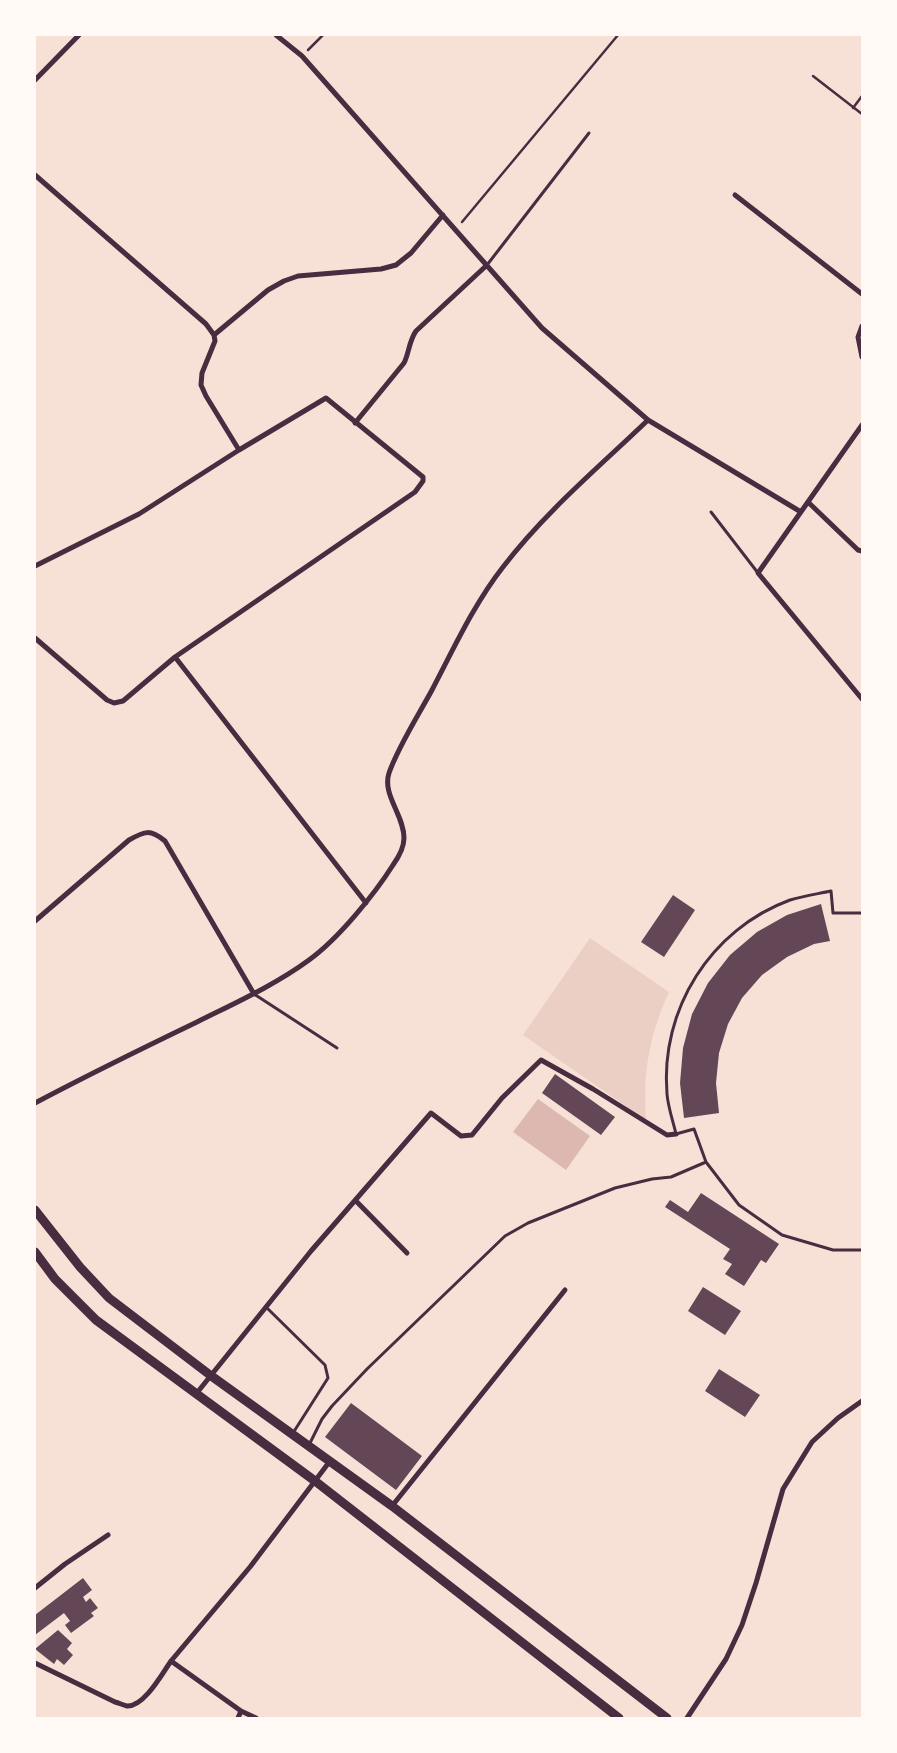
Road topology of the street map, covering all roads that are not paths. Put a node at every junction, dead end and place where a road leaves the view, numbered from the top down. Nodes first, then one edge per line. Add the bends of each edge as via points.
1 (79, 35) edge
2 (276, 35) edge
3 (35, 80) edge
4 (589, 133) dead end
5 (35, 175) edge
6 (735, 195) dead end
7 (443, 215) junction
8 (487, 265) junction
9 (862, 294) edge
10 (862, 326) edge
11 (214, 335) junction
12 (862, 357) edge
13 (648, 420) junction
14 (355, 423) junction
15 (862, 425) edge
16 (239, 450) junction
17 (808, 502) junction
18 (711, 512) dead end
19 (801, 512) junction
20 (862, 551) edge
21 (35, 566) edge
22 (758, 573) junction
23 (35, 638) edge
24 (174, 657) junction
25 (862, 699) edge
26 (366, 903) junction
27 (862, 913) edge
28 (35, 921) edge
29 (254, 994) junction
30 (336, 1048) dead end
31 (35, 1103) edge
32 (676, 1134) junction
33 (706, 1162) junction
34 (356, 1201) junction
35 (35, 1210) edge
36 (862, 1250) edge
37 (35, 1252) edge
38 (407, 1252) dead end
39 (565, 1290) dead end
40 (266, 1306) junction
41 (210, 1375) junction
42 (196, 1394) junction
43 (862, 1401) edge
44 (292, 1433) junction
45 (309, 1445) junction
46 (330, 1460) junction
47 (315, 1481) junction
48 (392, 1506) junction
49 (108, 1535) dead end
50 (35, 1588) edge
51 (171, 1661) junction
52 (35, 1663) edge
53 (241, 1711) junction
54 (238, 1718) edge
55 (256, 1718) edge
56 (620, 1718) edge
57 (667, 1718) edge
58 (687, 1718) edge

1 - 3 street
2 - 7 street via 302,56
4 - 8 lane
5 - 11 street via 206,324
6 - 9 street
7 - 8 street
7 - 11 street via 411,253 396,265 298,276 284,281 268,290
8 - 13 street via 542,328
8 - 14 street via 416,331 404,363
10 - 12 street via 858,337
11 - 16 street via 201,385
13 - 19 street
13 - 26 street via 554,509 503,567 480,601 389,773 387,784 401,822 403,846
14 - 16 street via 326,398
14 - 24 street via 419,472 423,481 419,487
15 - 17 street
16 - 21 street via 139,514
17 - 19 street
17 - 20 street
18 - 22 lane
19 - 22 street
22 - 25 street
23 - 24 street via 114,703 123,701
24 - 26 street
26 - 29 street via 315,956
27 - 32 lane via 833,913 831,891 790,900 753,918 721,944 695,976 677,1013 667,1053 667,1094
28 - 29 street via 129,840 149,832 165,841
29 - 30 lane
29 - 31 street
32 - 33 lane via 694,1130
32 - 34 street via 667,1135 541,1060 502,1098 472,1135 461,1136 431,1113
33 - 36 lane via 739,1205 782,1235 833,1250
33 - 45 lane via 671,1177 615,1188 528,1223 505,1236 332,1406
34 - 38 street
34 - 40 street
35 - 41 street via 109,1298
37 - 42 street via 55,1279 96,1320
39 - 48 street
40 - 41 street
40 - 44 lane via 325,1365 328,1378
41 - 42 street
41 - 44 street
42 - 47 street
43 - 58 street via 812,1442 783,1489 742,1625 726,1659
44 - 45 street
45 - 46 street
46 - 47 street
46 - 48 street
47 - 51 street
47 - 56 street
48 - 57 street
49 - 50 street
51 - 52 street via 148,1694 138,1703 128,1706
51 - 53 street
53 - 54 street
53 - 55 street

